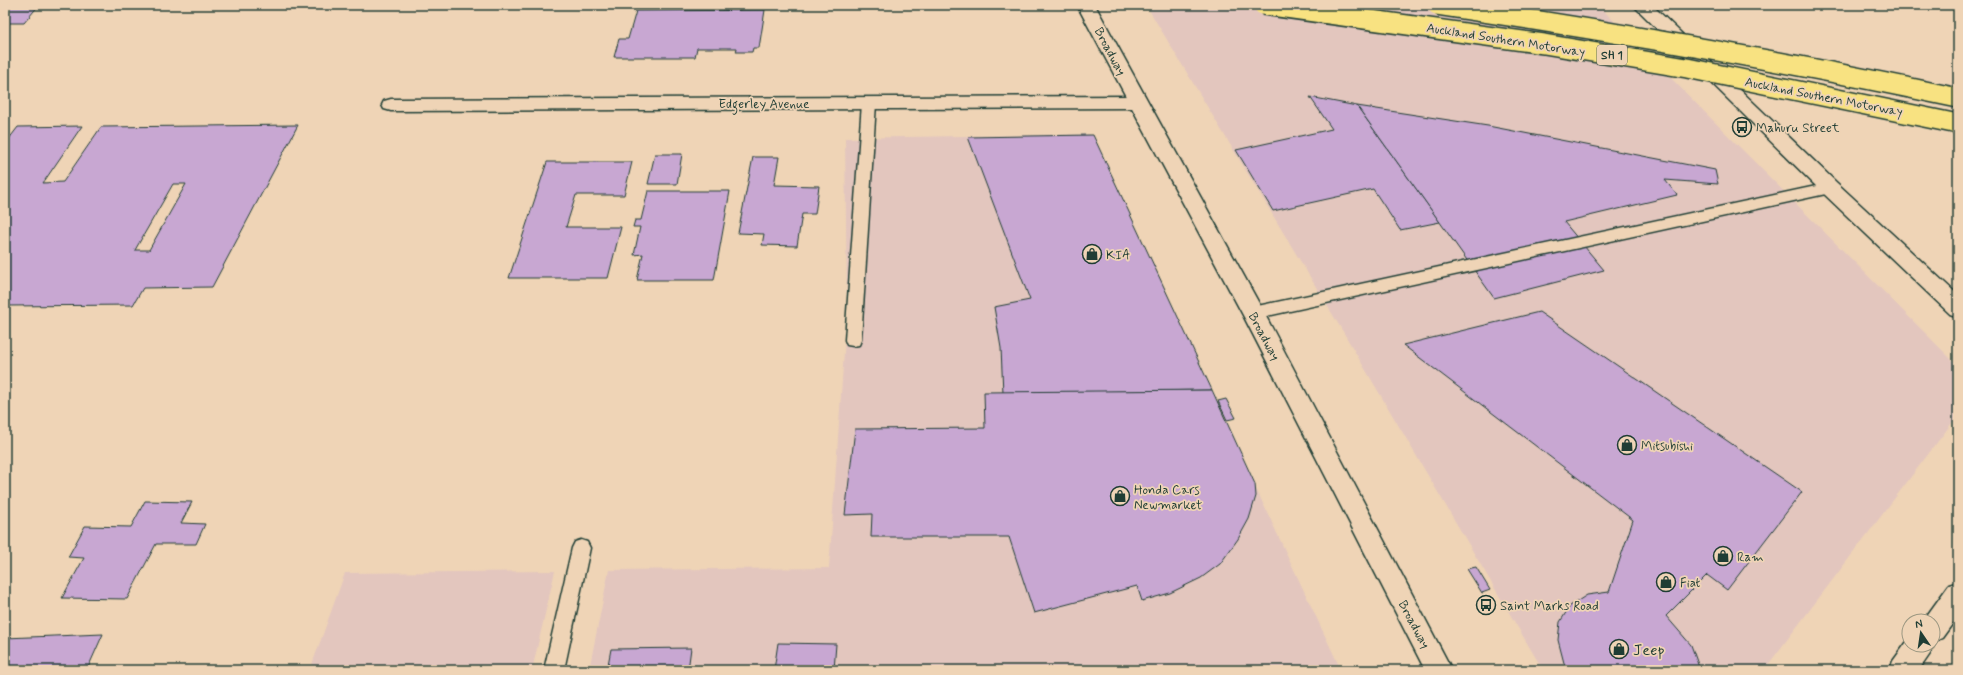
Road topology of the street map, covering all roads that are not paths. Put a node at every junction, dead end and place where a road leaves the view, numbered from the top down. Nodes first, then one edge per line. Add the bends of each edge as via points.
1 (1086, 5) edge
2 (1264, 5) edge
3 (1436, 5) edge
4 (1642, 5) edge
5 (1958, 98) edge
6 (1138, 102) junction
7 (869, 103) junction
8 (391, 105) dead end
9 (1958, 124) edge
10 (1830, 188) junction
11 (1958, 308) edge
12 (1253, 313) junction
13 (853, 340) dead end
14 (581, 548) dead end
15 (1958, 594) edge
16 (1941, 618) edge
17 (1915, 653) edge
18 (554, 670) edge
19 (1440, 670) edge
20 (1903, 670) edge

1 - 6 street, Broadway
2 - 9 highway, Auckland Southern Motorway / SH 1, bridge via 1544,44 1687,68
3 - 5 highway, Auckland Southern Motorway / SH 1, bridge via 1738,53
4 - 10 street
6 - 7 street, Edgerley Avenue
6 - 12 street, Broadway
7 - 8 street, Edgerley Avenue
7 - 13 lane
10 - 11 street
10 - 12 lane
12 - 19 street, Broadway
14 - 18 lane
15 - 16 street
17 - 20 street

